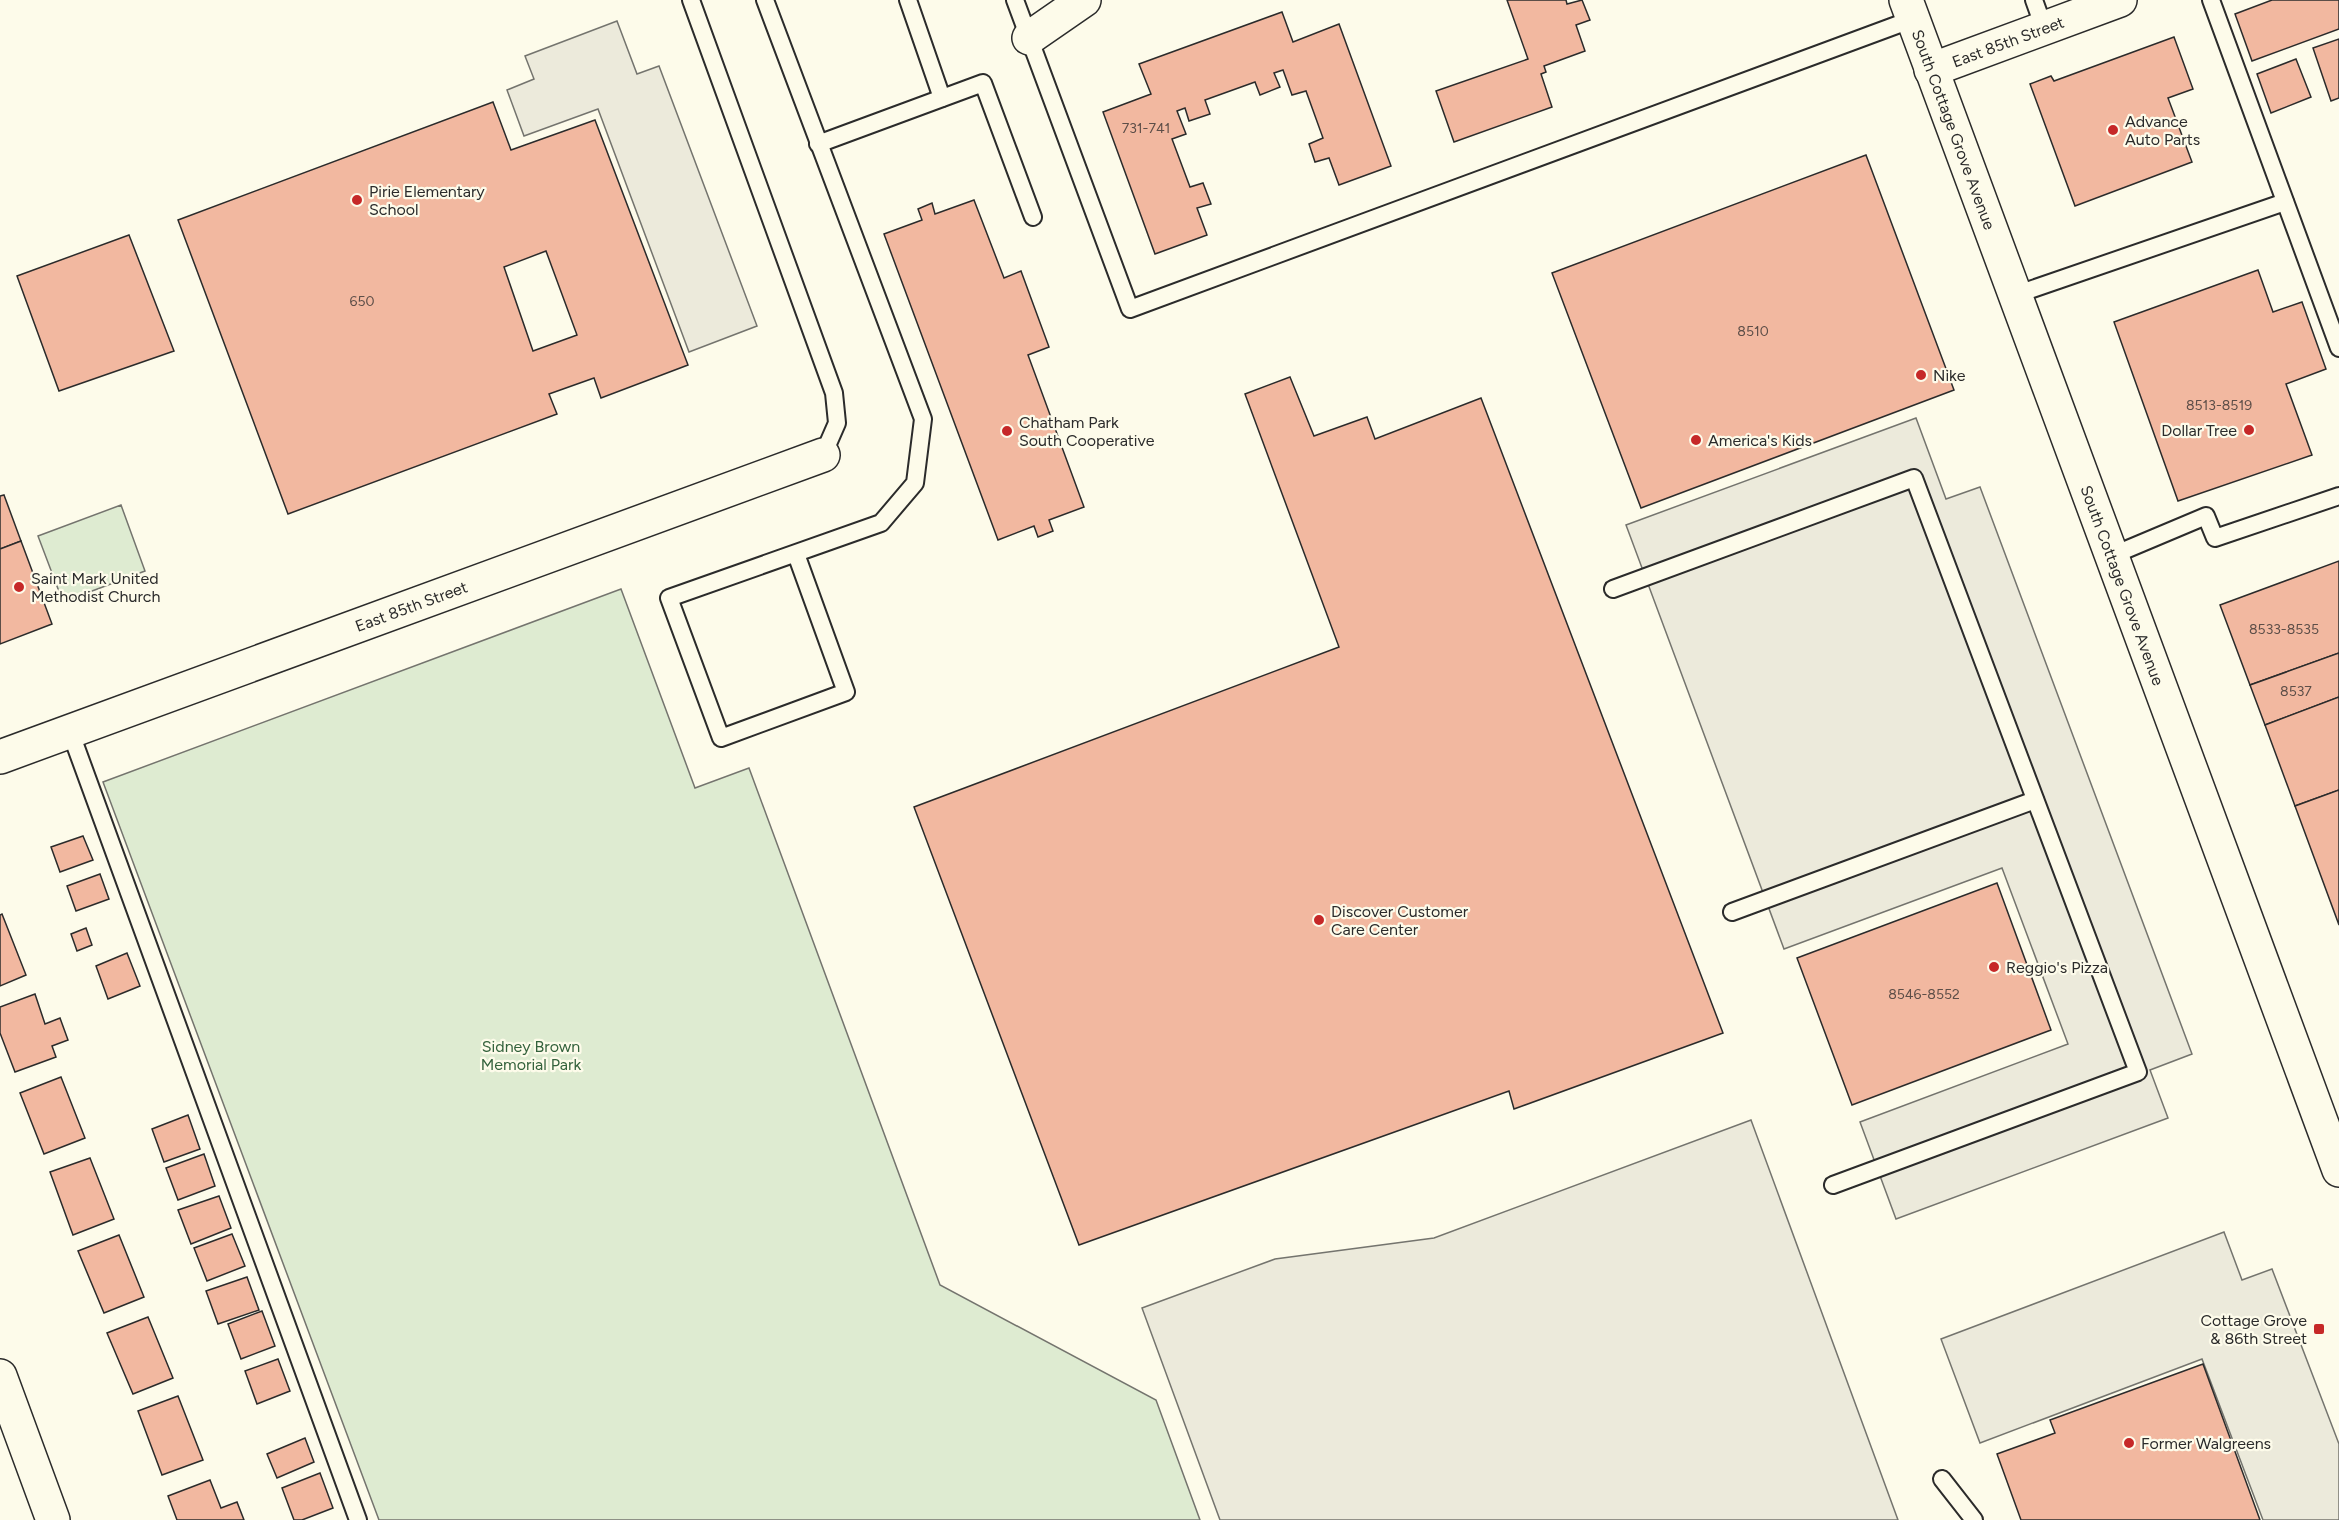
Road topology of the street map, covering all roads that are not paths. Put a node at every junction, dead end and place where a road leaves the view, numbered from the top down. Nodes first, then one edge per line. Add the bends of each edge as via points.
1 (691, 0) edge
2 (765, 0) edge
3 (908, 0) edge
4 (1015, 0) edge
5 (1084, 0) edge
6 (2120, 0) edge
7 (2211, 0) edge
8 (1910, 10) edge
9 (2039, 14) edge
10 (1029, 38) junction
11 (1931, 70) junction
12 (942, 98) junction
13 (818, 144) junction
14 (2285, 202) junction
15 (1033, 218) dead end
16 (2015, 295) junction
17 (2339, 348) edge
18 (823, 455) joint
19 (2339, 496) edge
20 (796, 554) junction
21 (2111, 556) junction
22 (1612, 589) dead end
23 (70, 731) junction
24 (0, 757) edge
25 (2035, 800) junction
26 (1732, 912) dead end
27 (2330, 1121) edge
28 (2339, 1170) edge
29 (1833, 1185) dead end
30 (0, 1376) edge
31 (1942, 1479) dead end
32 (53, 1520) edge
33 (358, 1520) edge
34 (1974, 1520) edge

1 - 18 lane via 834,393 837,423
2 - 13 lane
3 - 12 lane
4 - 10 lane
5 - 10 street
6 - 9 street, East 85th Street
7 - 14 lane
8 - 10 lane via 1130,309
8 - 11 street, South Cottage Grove Avenue
9 - 11 street, East 85th Street
11 - 16 street, South Cottage Grove Avenue
12 - 13 lane
12 - 15 lane via 983,83
13 - 20 lane via 923,419 915,483 881,523
14 - 16 lane
14 - 17 lane
16 - 21 street, South Cottage Grove Avenue
18 - 23 street, East 85th Street
19 - 21 lane via 2215,538 2206,516
20 - 20 lane via 846,692 721,738 669,598
21 - 27 street, South Cottage Grove Avenue
22 - 25 lane via 1914,478
23 - 24 street, East 85th Street
23 - 33 lane
25 - 26 lane
25 - 29 lane via 2138,1072
27 - 28 street, South Cottage Grove Avenue
30 - 32 street
31 - 34 lane

